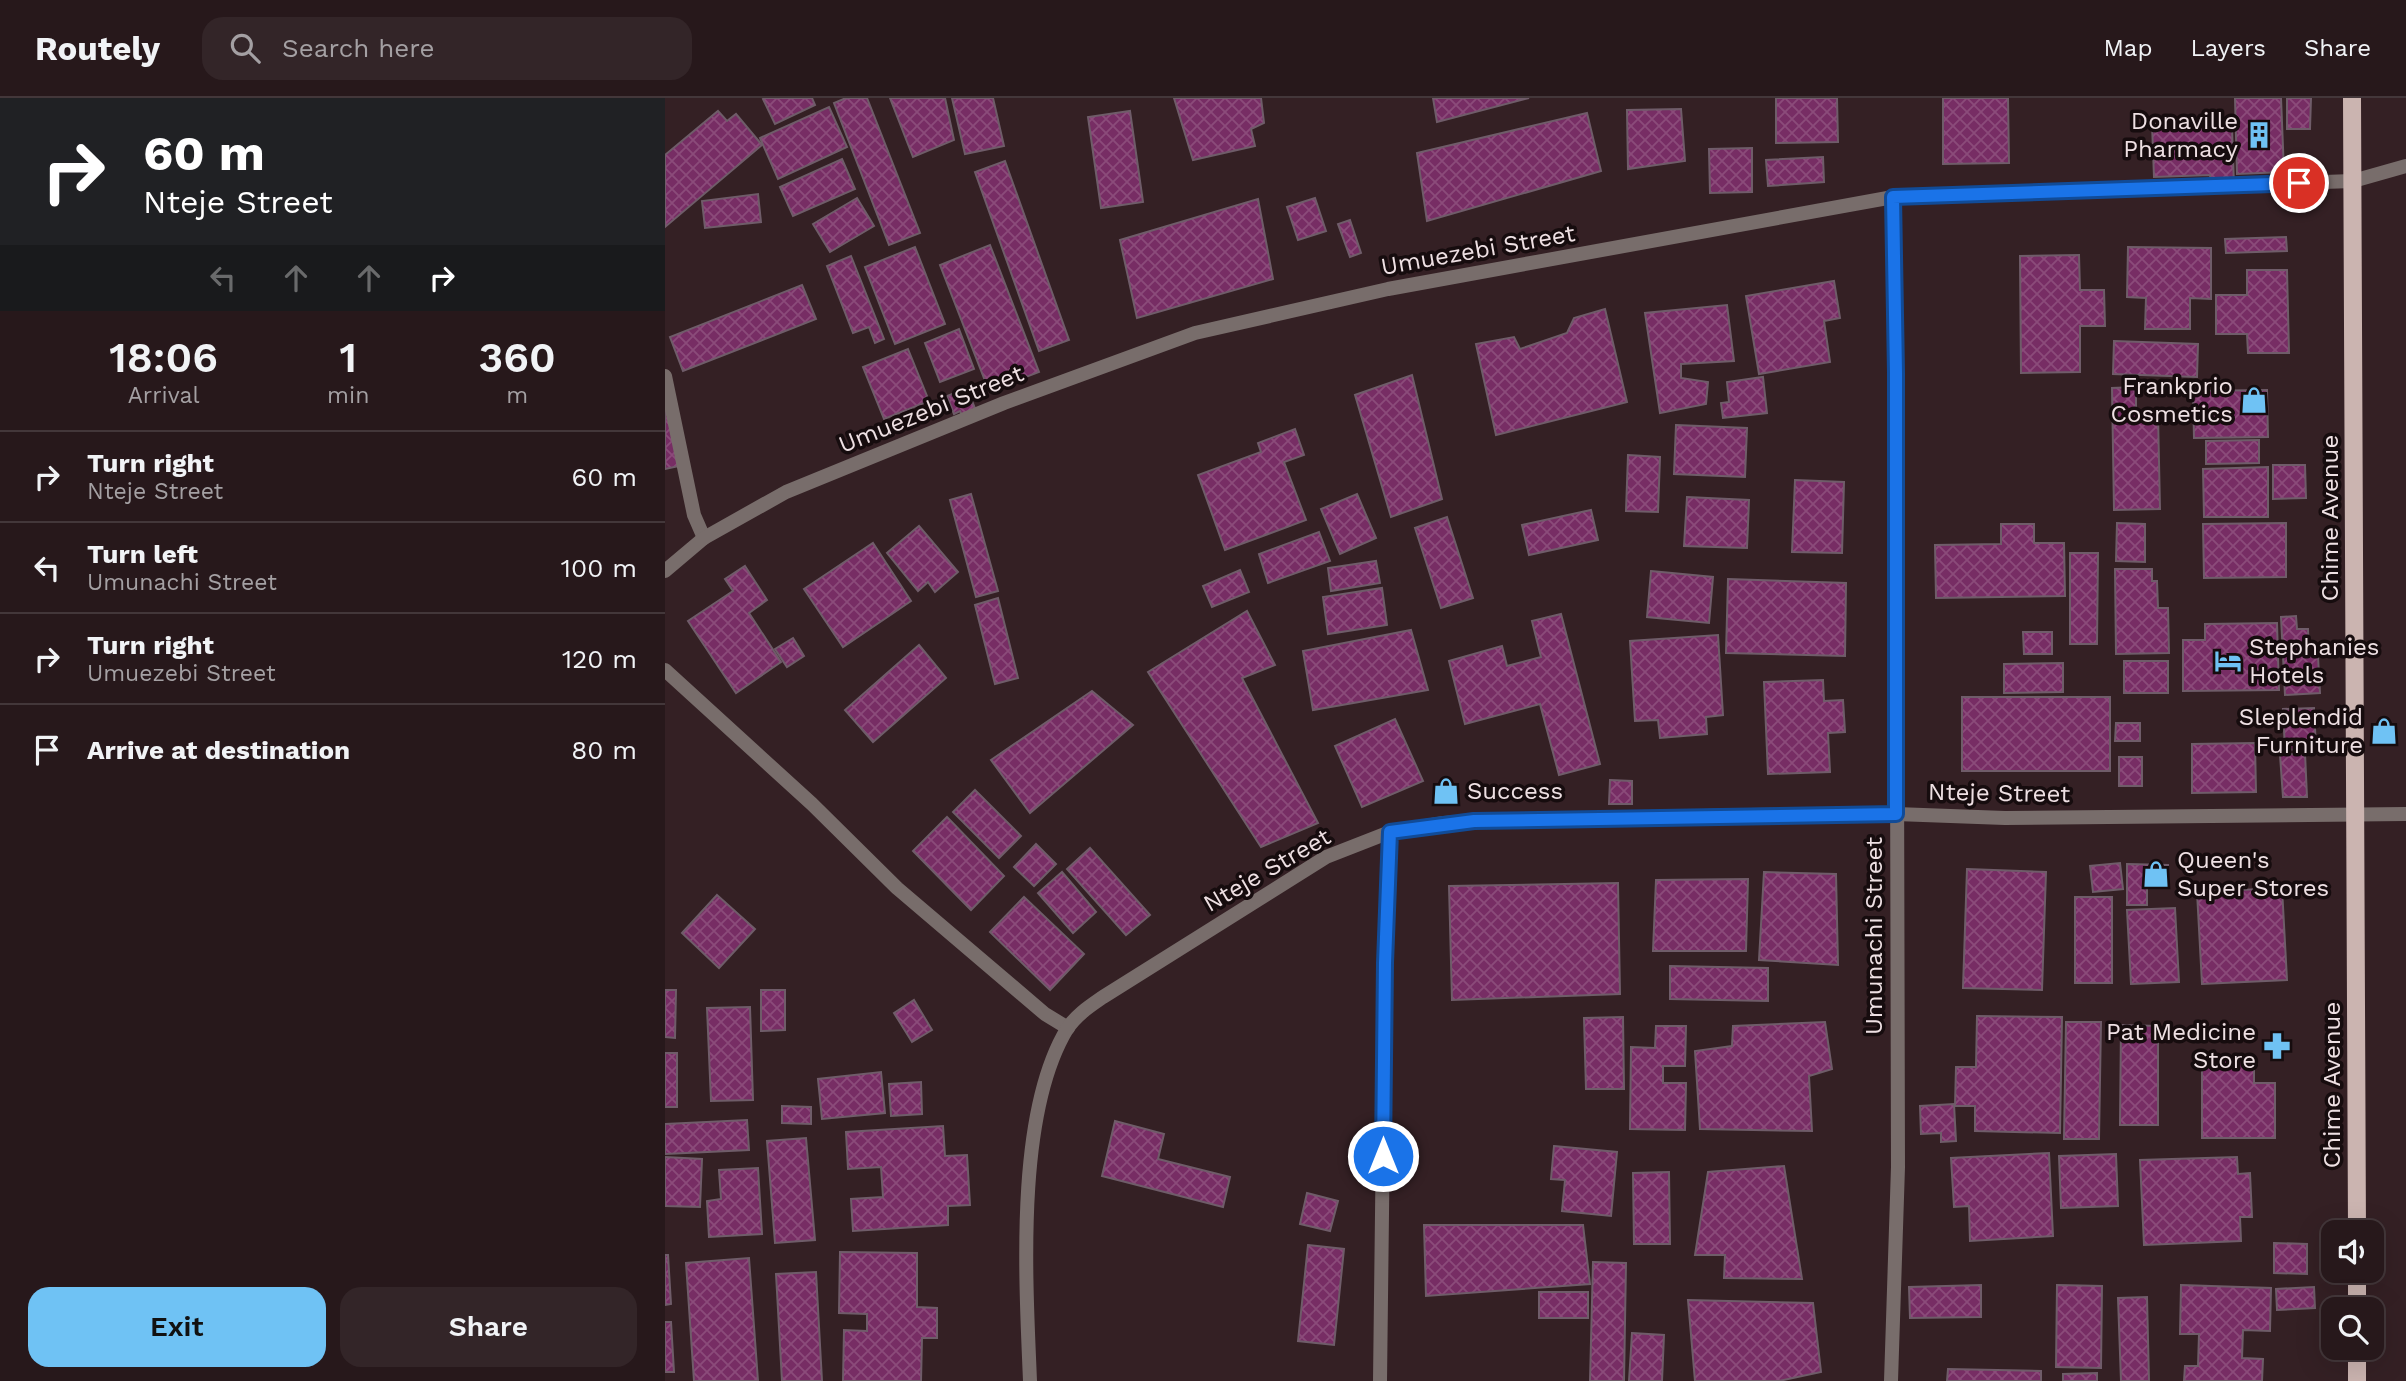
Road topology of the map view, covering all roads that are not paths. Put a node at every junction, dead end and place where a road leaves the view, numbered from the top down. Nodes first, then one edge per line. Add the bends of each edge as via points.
1 (2352, 98) edge
2 (2406, 166) edge
3 (2353, 181) junction
4 (1893, 197) junction
5 (665, 376) edge
6 (704, 538) junction
7 (665, 571) edge
8 (665, 670) edge
9 (1896, 814) junction
10 (2406, 814) edge
11 (2357, 815) junction
12 (1390, 832) junction
13 (1068, 1028) junction
14 (2357, 1220) edge
15 (2357, 1360) edge
16 (1030, 1381) edge
17 (1380, 1381) edge
18 (1891, 1381) edge
19 (2357, 1381) edge

1 - 3 main road, Chime Avenue
2 - 3 street, Umuezebi Street
3 - 4 street, Umuezebi Street
3 - 11 main road, Chime Avenue
4 - 6 street, Umuezebi Street via 1388,289 1195,332 786,492
4 - 9 street, Umunachi Street
5 - 6 street via 694,515
6 - 7 street, Umuezebi Street
8 - 13 street via 897,888 1045,1014
9 - 11 street, Nteje Street via 2005,818
9 - 12 street, Nteje Street via 1474,821
9 - 18 street, Umunachi Street via 1898,1167
10 - 11 street, Nteje Street
11 - 14 main road, Chime Avenue
12 - 13 street, Nteje Street via 1326,857 1103,997
12 - 17 street
13 - 16 street, Nteje Street via 1050,1065 1030,1170
15 - 19 main road

